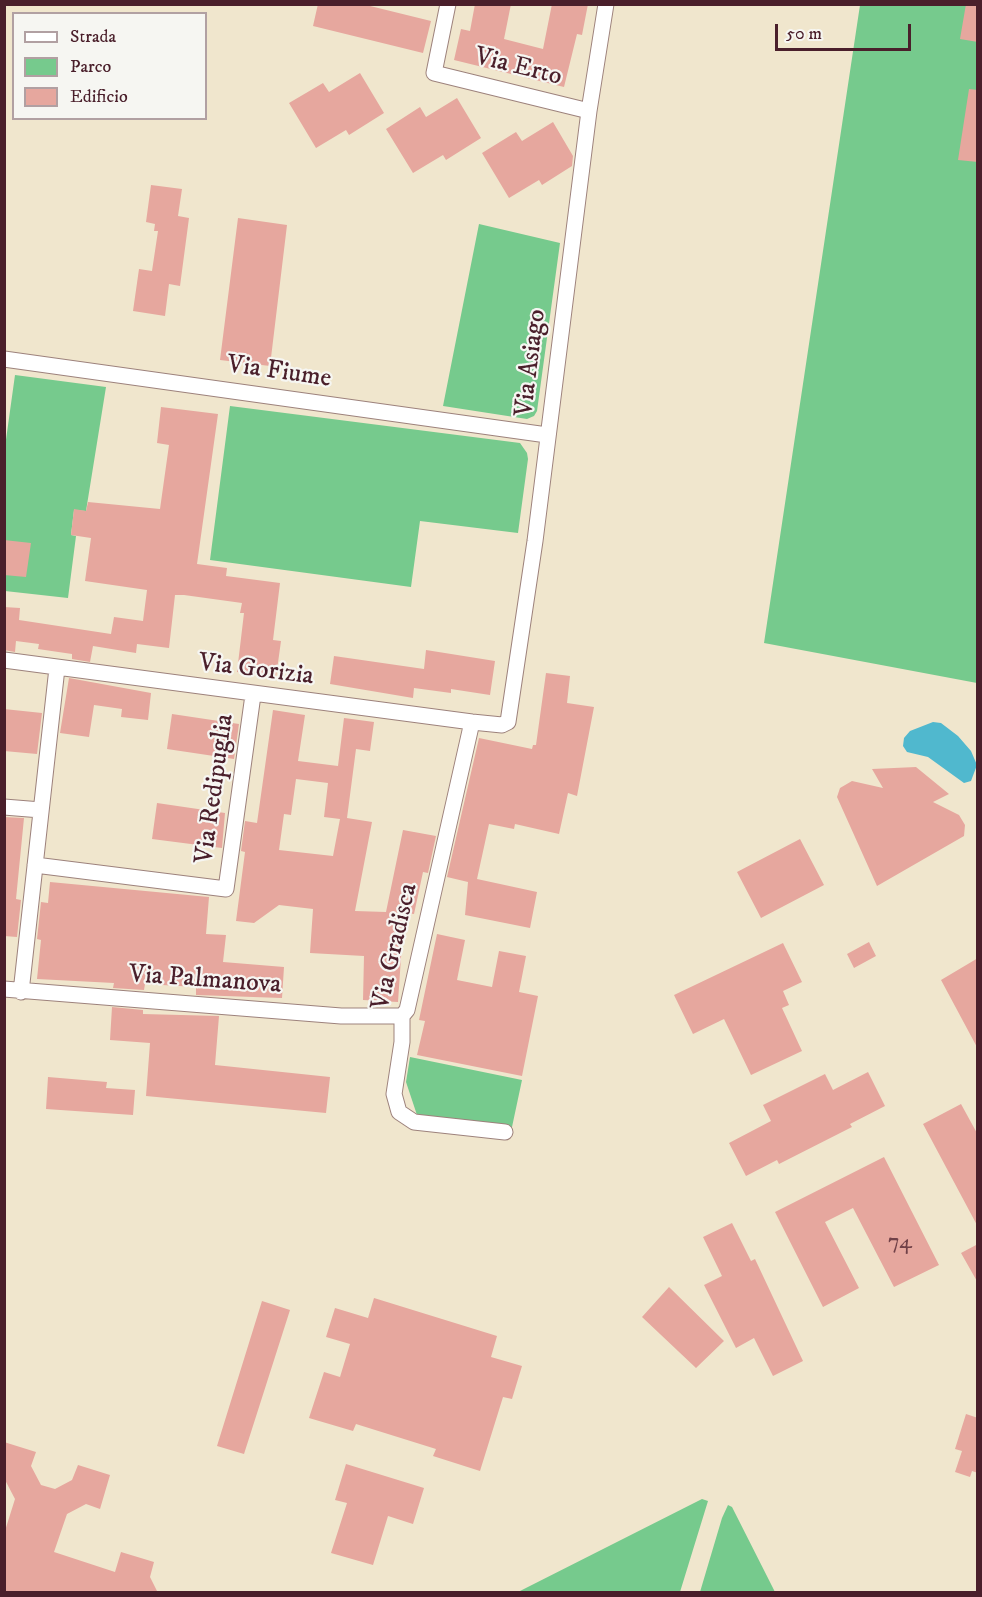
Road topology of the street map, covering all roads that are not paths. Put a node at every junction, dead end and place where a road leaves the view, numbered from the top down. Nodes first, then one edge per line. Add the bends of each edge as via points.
1 (448, 4) edge
2 (606, 4) edge
3 (590, 111) junction
4 (4, 358) edge
5 (548, 435) junction
6 (4, 660) edge
7 (57, 668) junction
8 (253, 695) junction
9 (472, 722) junction
10 (502, 725) joint
11 (4, 807) edge
12 (41, 810) junction
13 (35, 865) junction
14 (4, 989) edge
15 (21, 992) junction
16 (402, 1016) junction
17 (505, 1132) dead end

1 - 3 street, Via Erto via 434,73
2 - 3 street, Via Asiago
3 - 5 street, Via Asiago
4 - 5 street, Via Fiume
5 - 10 street, Via Asiago via 510,716
6 - 7 street, Via Gorizia
7 - 8 street, Via Gorizia
7 - 12 street
8 - 9 street, Via Gorizia
8 - 13 street, Via Redipuglia via 226,889
9 - 10 street, Via Gorizia
9 - 16 street, Via Gradisca via 407,1010
11 - 12 street
12 - 13 street
13 - 15 street
14 - 15 street, Via Palmanova
15 - 16 street, Via Palmanova via 341,1016
16 - 17 street, Via Gradisca via 394,1094 399,1112 414,1122

